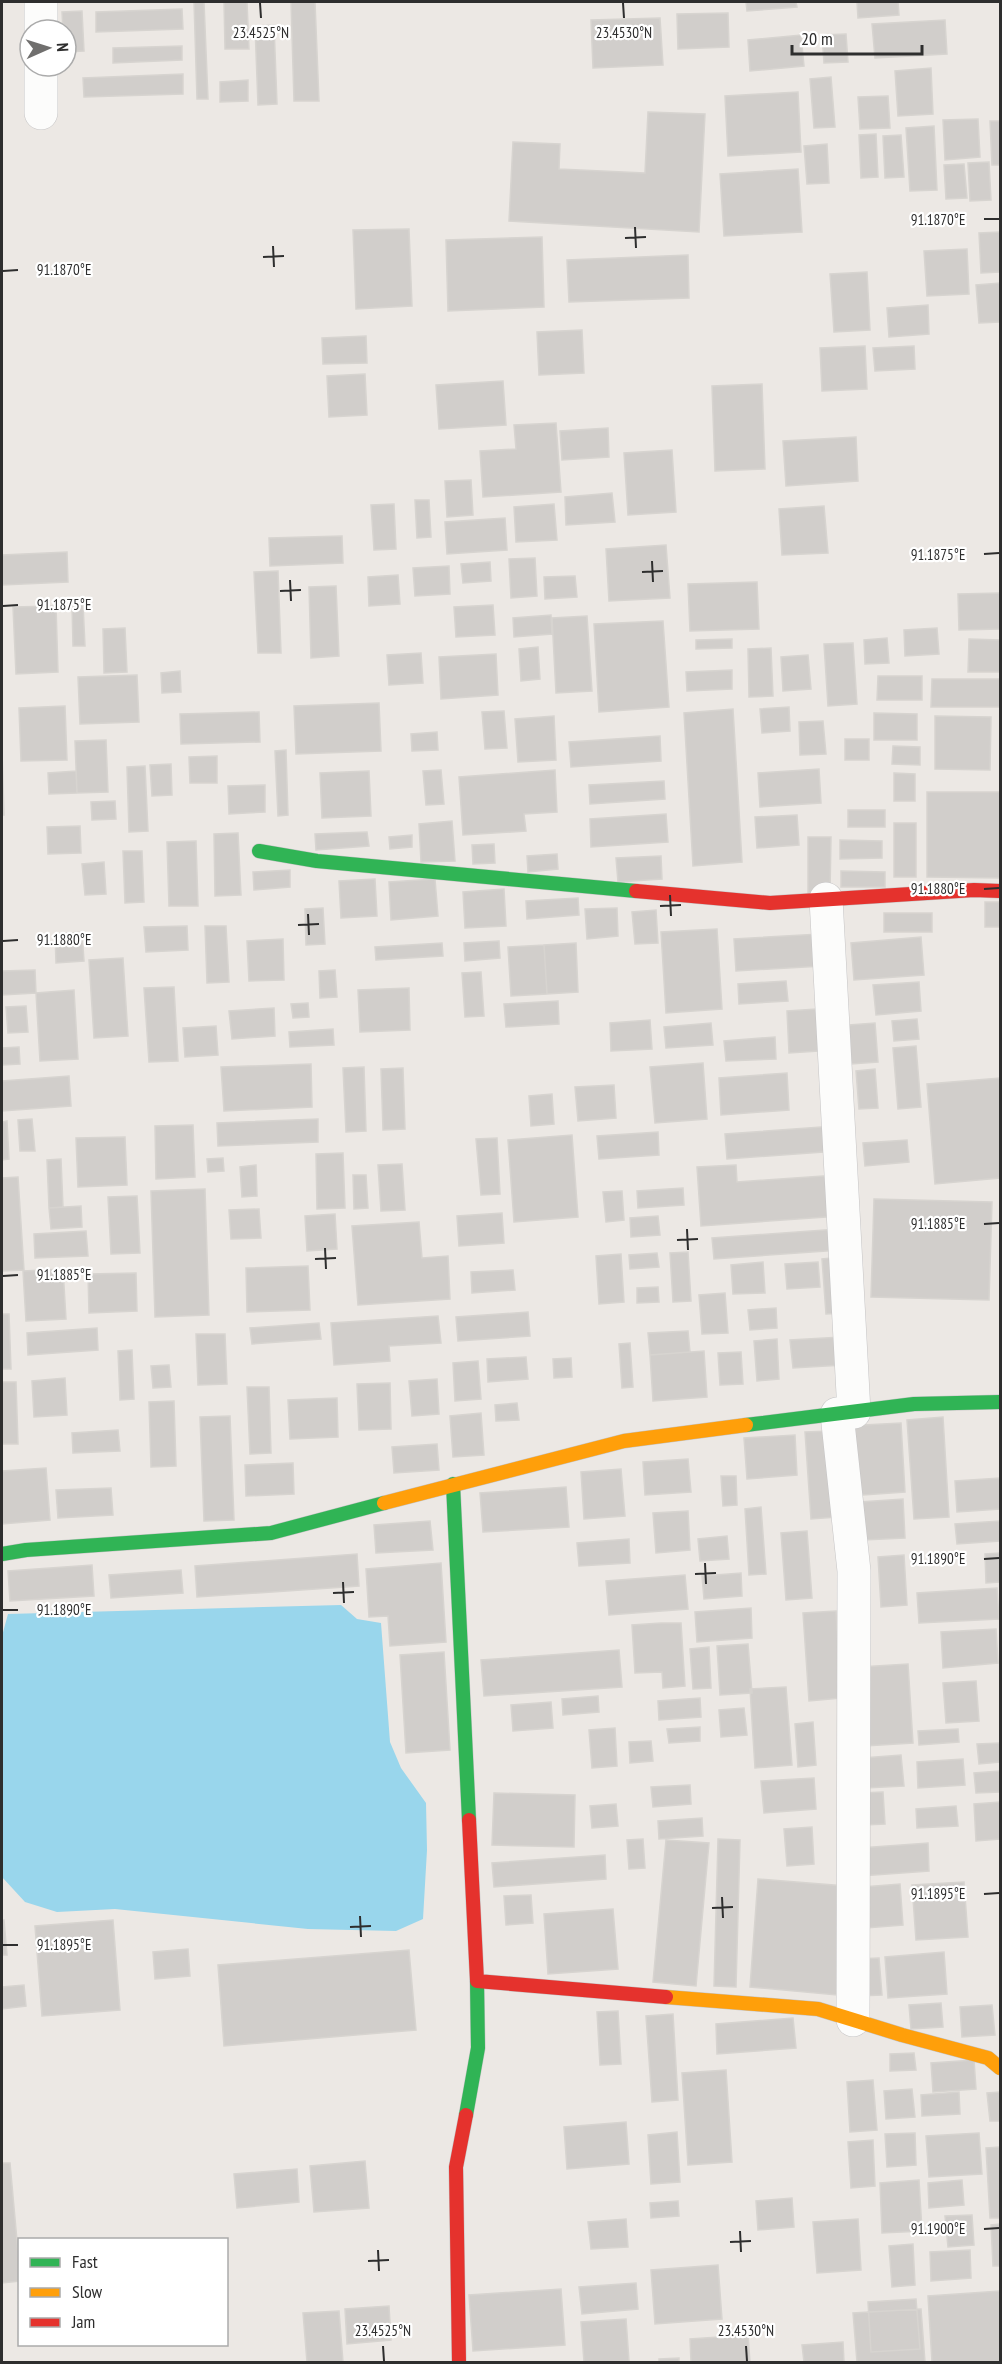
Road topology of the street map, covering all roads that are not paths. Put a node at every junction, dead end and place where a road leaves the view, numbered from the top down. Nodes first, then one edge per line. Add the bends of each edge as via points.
1 (41, 2) edge
2 (41, 18) edge
3 (41, 78) edge
4 (42, 113) dead end
5 (260, 851) dead end
6 (1000, 891) edge
7 (826, 899) junction
8 (1000, 1402) edge
9 (845, 1413) junction
10 (453, 1484) junction
11 (2, 1554) edge
12 (477, 1981) junction
13 (853, 2020) junction
14 (1000, 2068) edge
15 (459, 2362) edge

1 - 2 street
3 - 4 street
5 - 7 street via 361,866 759,902
6 - 7 street
7 - 9 street
8 - 9 street via 914,1404
9 - 10 street via 624,1441
9 - 13 street via 854,1570
10 - 11 street via 271,1533
10 - 12 street
12 - 13 street via 818,2009
12 - 15 street via 478,2048 456,2168
13 - 14 street via 988,2058

